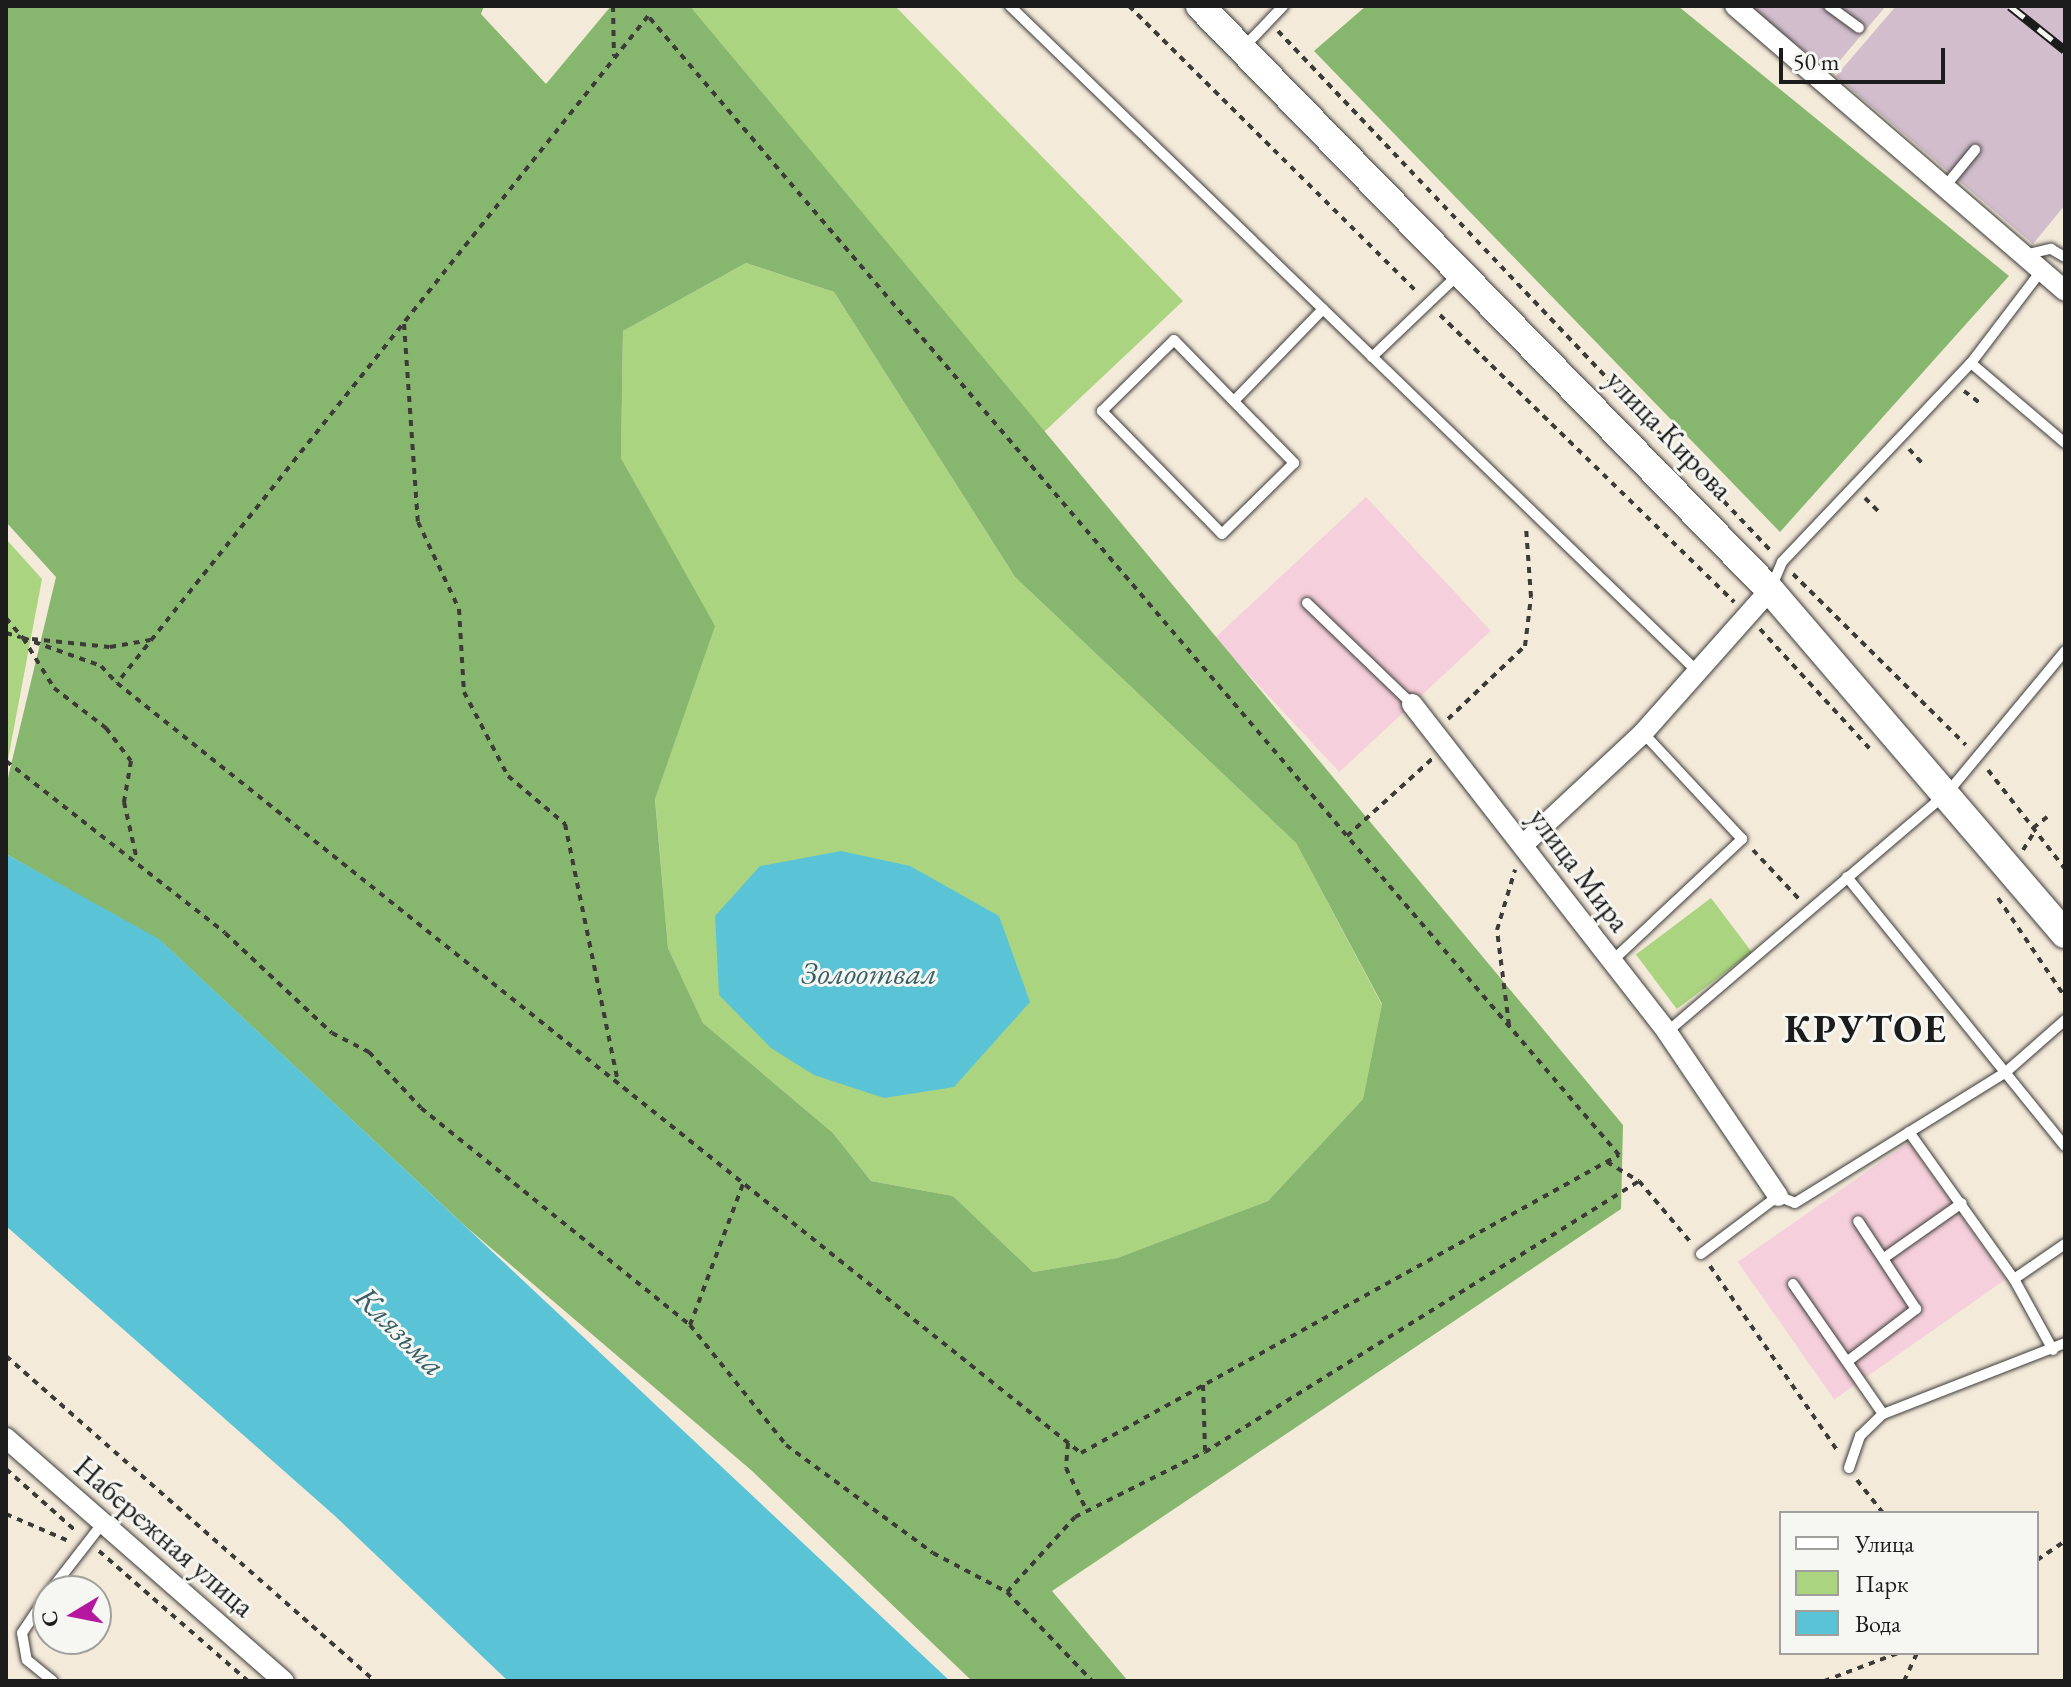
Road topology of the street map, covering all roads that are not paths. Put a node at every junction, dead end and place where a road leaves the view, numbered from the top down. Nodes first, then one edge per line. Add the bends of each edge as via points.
1 (1010, 6) edge
2 (1200, 6) edge
3 (1283, 6) edge
4 (1735, 6) edge
5 (1829, 6) edge
6 (1859, 28) dead end
7 (1242, 48) junction
8 (1975, 150) dead end
9 (1948, 183) junction
10 (2024, 255) junction
11 (2065, 257) edge
12 (1463, 270) junction
13 (2041, 271) junction
14 (2065, 291) edge
15 (1323, 309) junction
16 (1372, 357) junction
17 (1971, 363) junction
18 (1234, 401) junction
19 (2065, 443) edge
20 (1770, 590) junction
21 (1307, 603) dead end
22 (2065, 651) edge
23 (1698, 672) junction
24 (1412, 704) joint
25 (1643, 733) junction
26 (1948, 792) junction
27 (1523, 845) junction
28 (1847, 877) junction
29 (2061, 920) edge
30 (1611, 962) junction
31 (2065, 1020) edge
32 (1667, 1032) junction
33 (2006, 1072) junction
34 (1909, 1132) junction
35 (2065, 1146) edge
36 (1778, 1196) junction
37 (1962, 1203) junction
38 (1858, 1221) dead end
39 (2065, 1244) edge
40 (1701, 1254) road end
41 (1884, 1258) junction
42 (2014, 1279) junction
43 (1793, 1284) dead end
44 (2065, 1343) edge
45 (2053, 1350) junction
46 (1848, 1361) junction
47 (1883, 1414) junction
48 (6, 1438) edge
49 (1849, 1468) road end
50 (102, 1524) junction
51 (61, 1575) edge
52 (32, 1618) edge
53 (53, 1681) edge
54 (284, 1681) edge

1 - 15 lane
2 - 7 street, улица Кирова
3 - 7 lane
4 - 9 street
5 - 6 lane
7 - 12 street, улица Кирова
8 - 9 lane
9 - 10 street
10 - 11 lane via 2051,249
10 - 13 street
12 - 16 lane
12 - 20 street, улица Кирова
13 - 14 street
13 - 17 lane
15 - 16 lane
15 - 18 lane
16 - 23 lane
17 - 19 lane
17 - 20 lane via 1782,562
18 - 18 lane via 1294,463 1222,534 1102,411 1174,340
20 - 23 street
20 - 26 street, улица Кирова
21 - 24 lane, улица Мира
22 - 26 lane
23 - 25 street
24 - 27 street, улица Мира
25 - 27 street
25 - 30 lane via 1742,839
26 - 28 lane
26 - 29 street, улица Кирова
27 - 30 street, улица Мира
28 - 32 lane
28 - 33 lane
30 - 32 street, улица Мира
31 - 33 lane
32 - 36 street, улица Мира
33 - 34 lane
33 - 35 lane
34 - 36 lane via 1795,1203
34 - 37 lane
36 - 40 lane
37 - 41 lane
37 - 42 lane
38 - 41 lane
39 - 42 lane
41 - 46 lane via 1916,1309
42 - 45 lane
43 - 46 lane
44 - 45 lane
45 - 47 lane
46 - 47 lane
47 - 49 lane via 1860,1436
48 - 50 street, Набережная улица
50 - 51 lane
50 - 54 street, Набережная улица
52 - 53 lane via 22,1633 27,1660

